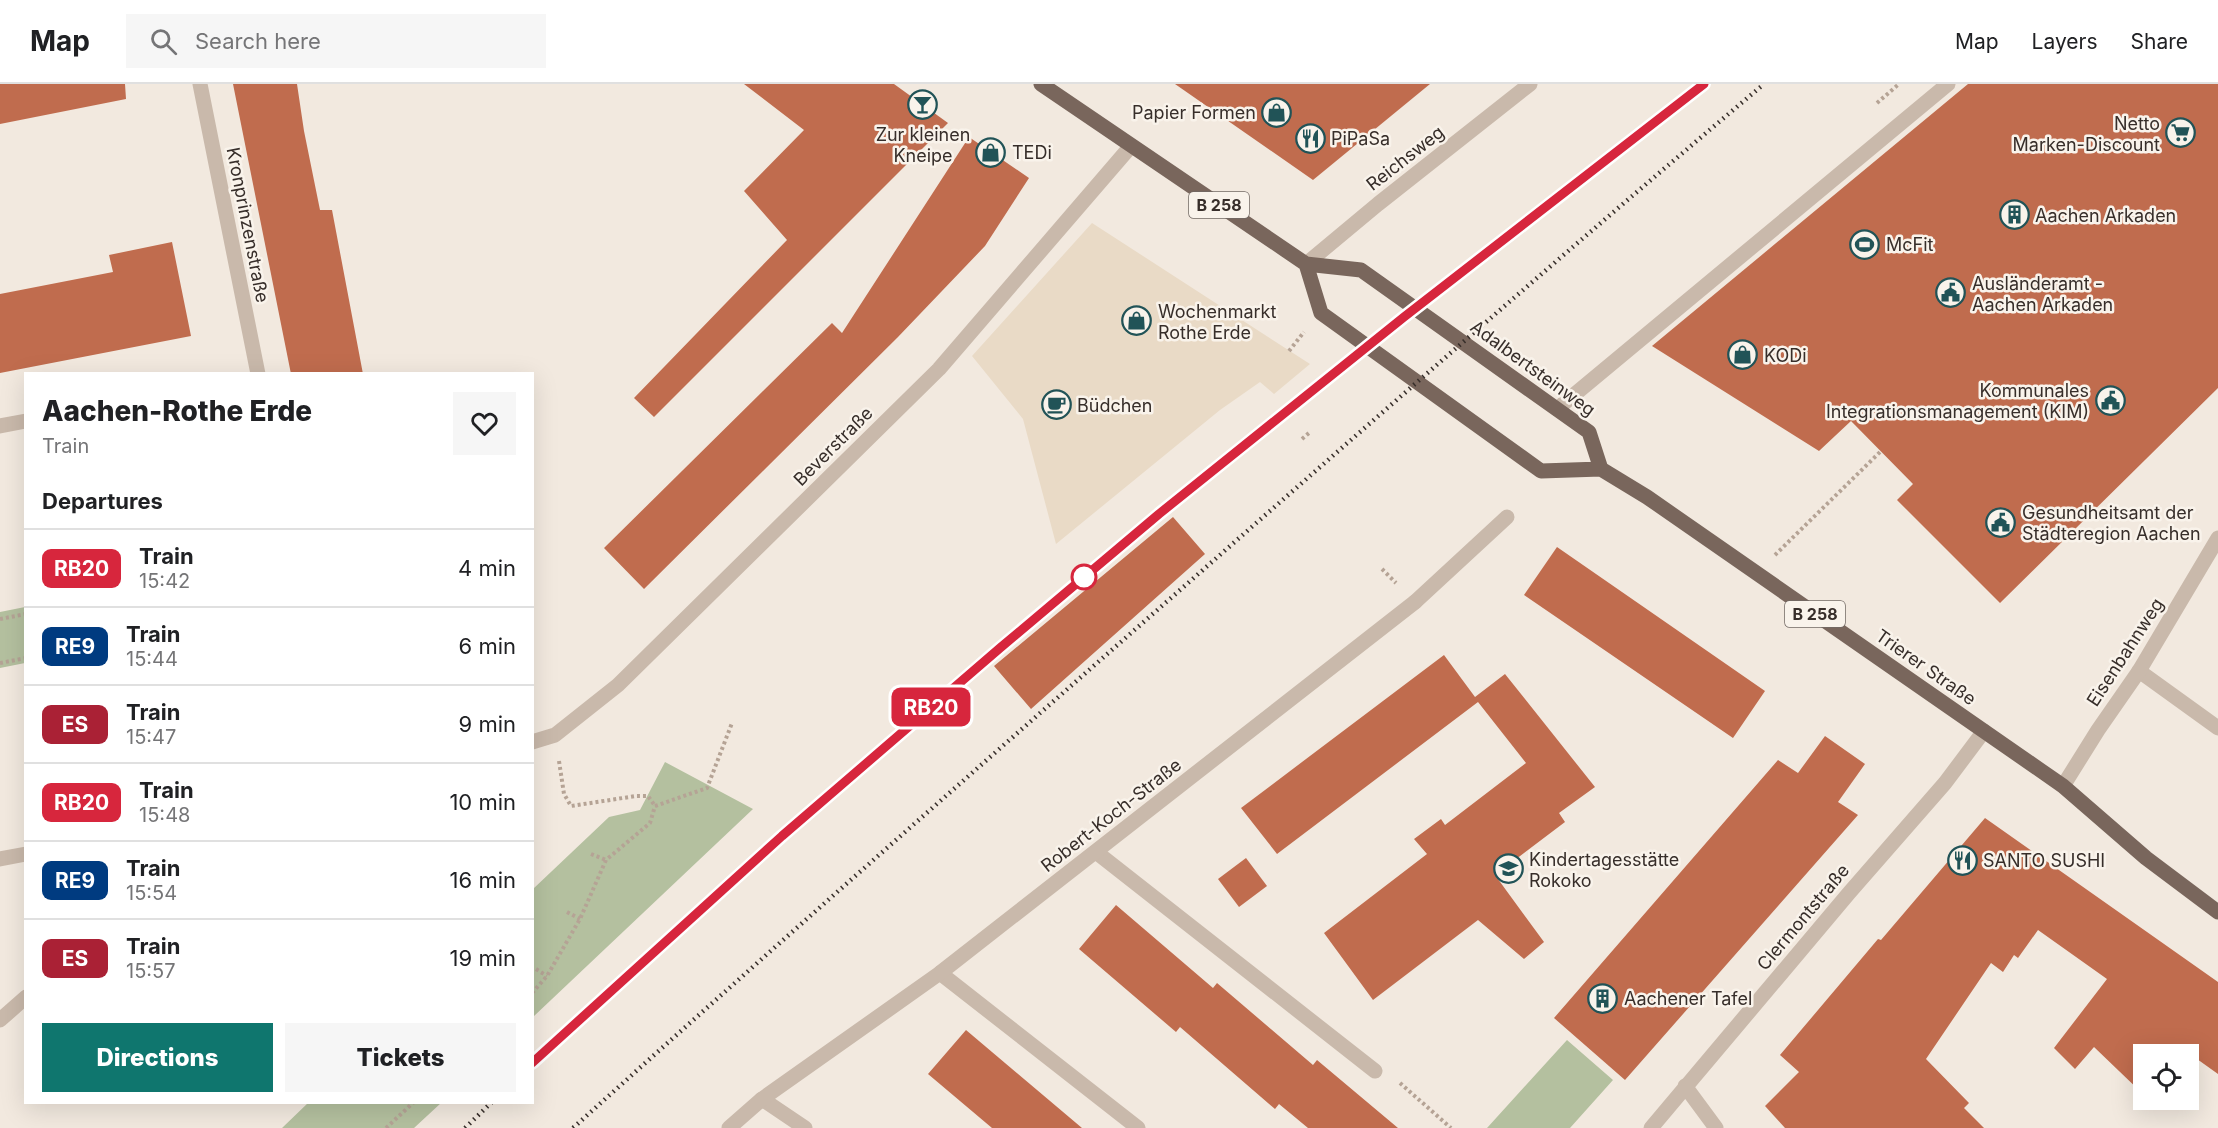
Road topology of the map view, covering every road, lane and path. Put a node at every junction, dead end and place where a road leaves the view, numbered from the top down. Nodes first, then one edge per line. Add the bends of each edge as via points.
1 (200, 84) edge
2 (1041, 84) edge
3 (1530, 84) edge
4 (1948, 84) edge
5 (1131, 146) junction
6 (1306, 264) junction
7 (258, 372) edge
8 (1557, 409) junction
9 (24, 421) edge
10 (0, 426) edge
11 (1309, 434) dead end
12 (1302, 439) dead end
13 (1880, 452) dead end
14 (1601, 469) junction
15 (1507, 517) dead end
16 (2218, 538) edge
17 (1756, 574) junction
18 (24, 614) edge
19 (0, 619) edge
20 (24, 658) edge
21 (0, 663) edge
22 (2139, 671) junction
23 (732, 723) dead end
24 (2218, 728) edge
25 (1984, 731) junction
26 (555, 735) junction
27 (534, 741) edge
28 (2063, 786) junction
29 (655, 806) junction
30 (1096, 852) junction
31 (24, 854) edge
32 (591, 854) dead end
33 (0, 859) edge
34 (606, 860) junction
35 (567, 912) dead end
36 (2218, 912) edge
37 (580, 919) junction
38 (536, 969) dead end
39 (940, 973) junction
40 (547, 976) junction
41 (534, 991) edge
42 (24, 999) edge
43 (0, 1020) edge
44 (1375, 1071) dead end
45 (1685, 1086) junction
46 (1411, 1093) dead end
47 (762, 1099) junction
48 (412, 1104) edge
49 (386, 1128) edge
50 (729, 1128) edge
51 (805, 1128) edge
52 (1137, 1128) edge
53 (1451, 1128) edge
54 (1651, 1128) edge
55 (1716, 1128) edge

1 - 7 street, Kronprinzenstraße
2 - 5 main road, Adalbertsteinweg / B 258
3 - 6 street, Reichsweg
4 - 8 street
5 - 6 main road, Adalbertsteinweg / B 258
5 - 26 street, Beverstraße via 939,369 618,685
6 - 8 main road, Adalbertsteinweg / B 258 via 1361,270
6 - 14 main road via 1321,313 1541,471
8 - 14 main road, Adalbertsteinweg / B 258 via 1589,432
9 - 10 street
11 - 12 path
13 - 17 path
14 - 17 main road, Trierer Straße / B 258
15 - 30 street, Robert-Koch-Straße via 1415,602
16 - 22 street, Eisenbahnweg
17 - 25 main road, Trierer Straße / B 258
18 - 19 path
20 - 21 path
22 - 24 street
22 - 28 street, Eisenbahnweg
23 - 29 path via 707,788
25 - 28 main road, Trierer Straße / B 258
25 - 45 street, Clermontstraße via 1945,783
26 - 27 street, Beverstraße
26 - 29 path via 564,794 571,806 648,796
28 - 36 main road, Trierer Straße / B 258 via 2146,858
29 - 34 path via 650,823
30 - 39 street, Robert-Koch-Straße
30 - 44 street
31 - 33 street
32 - 34 path
34 - 37 path
35 - 37 path
37 - 40 path
38 - 40 path
39 - 47 street, Robert-Koch-Straße
39 - 52 street
40 - 41 path
42 - 43 street
45 - 54 street, Clermontstraße
45 - 55 street
46 - 53 path
47 - 50 street, Robert-Koch-Straße
47 - 51 street
48 - 49 path

